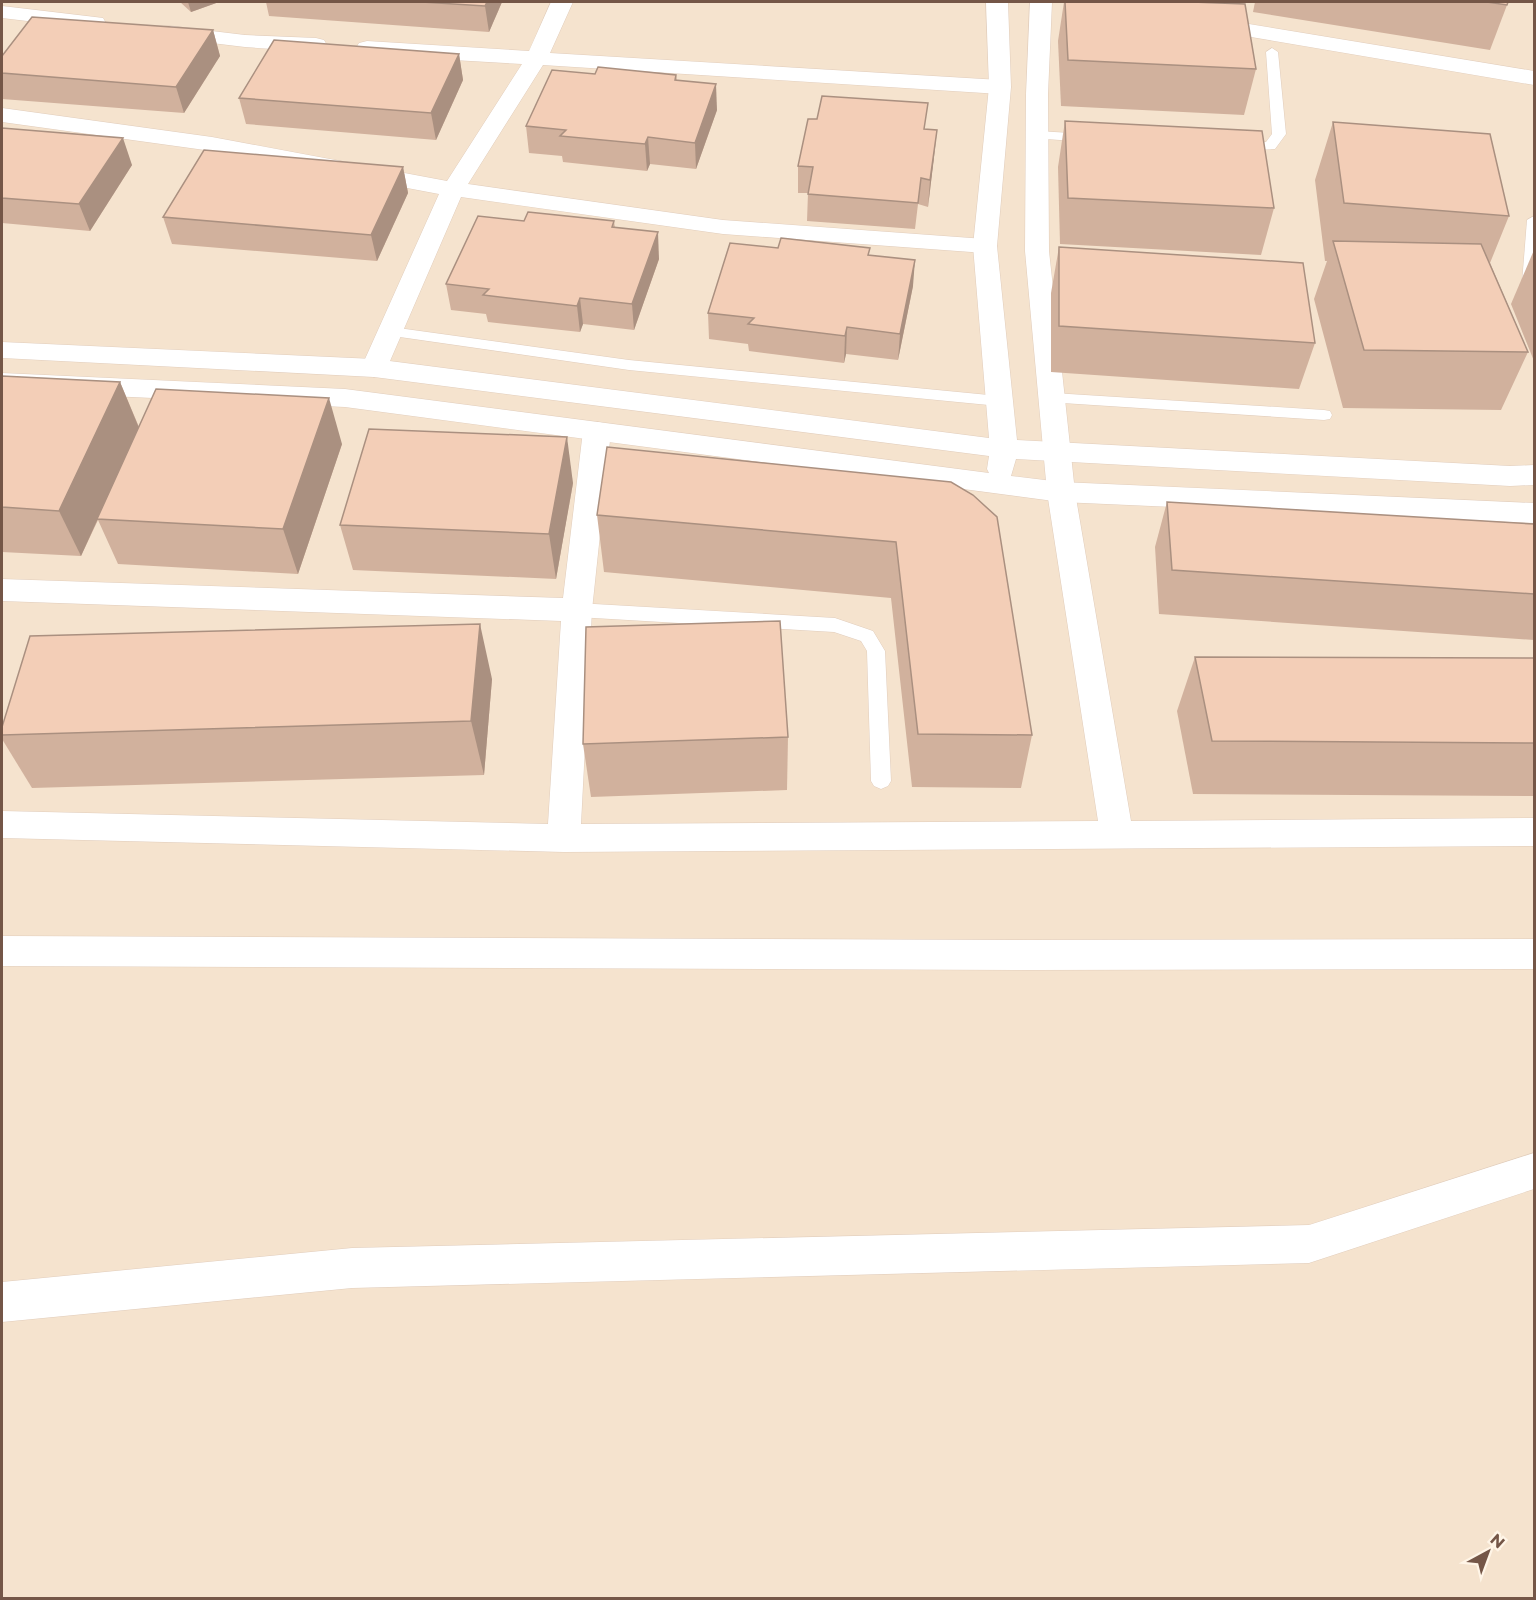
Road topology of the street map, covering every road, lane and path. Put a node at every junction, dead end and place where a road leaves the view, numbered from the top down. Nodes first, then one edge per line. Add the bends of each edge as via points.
1 (562, 2) edge
2 (997, 2) edge
3 (1048, 2) edge
4 (1223, 2) edge
5 (2, 12) edge
6 (1180, 19) edge
7 (1214, 24) junction
8 (118, 26) edge
9 (152, 30) edge
10 (1272, 52) dead end
11 (537, 58) junction
12 (1534, 78) edge
13 (1000, 87) junction
14 (2, 115) edge
15 (1037, 135) junction
16 (1096, 138) edge
17 (1228, 147) edge
18 (453, 189) junction
19 (1534, 220) edge
20 (985, 246) junction
21 (1534, 283) edge
22 (391, 332) junction
23 (2, 350) edge
24 (375, 368) junction
25 (2, 382) edge
26 (1053, 398) junction
27 (999, 401) junction
28 (1324, 415) dead end
29 (597, 431) junction
30 (1004, 448) junction
31 (1059, 451) junction
32 (1534, 475) edge
33 (998, 484) junction
34 (1061, 492) junction
35 (1534, 513) edge
36 (2, 590) edge
37 (577, 610) junction
38 (881, 781) dead end
39 (2, 825) edge
40 (1534, 832) edge
41 (1117, 834) junction
42 (564, 837) junction
43 (2, 951) edge
44 (1534, 954) edge
45 (1534, 1171) edge
46 (2, 1302) edge

1 - 11 street
2 - 13 street
3 - 15 street
4 - 7 street
5 - 8 street
6 - 7 street
7 - 12 street
9 - 11 street via 245,41
10 - 17 lane via 1279,134 1270,146
11 - 13 street
11 - 18 street
13 - 20 street
14 - 18 street via 212,144
15 - 16 lane
15 - 26 street via 1037,252
18 - 20 street via 723,227
18 - 22 street
19 - 21 lane via 1529,283
20 - 27 street
22 - 24 street
22 - 27 lane via 629,365
23 - 24 street
24 - 30 street
25 - 29 street via 345,398
26 - 28 lane
26 - 31 street
27 - 30 street
29 - 33 street
29 - 37 street
30 - 31 street
30 - 33 street
31 - 32 street
31 - 34 street
33 - 34 street
34 - 35 street
34 - 41 street
36 - 37 street
37 - 38 lane via 835,625 867,636 876,651
37 - 42 street
39 - 42 street
40 - 41 street
41 - 42 street
43 - 44 street via 1017,956
45 - 46 street via 1309,1244 352,1268

